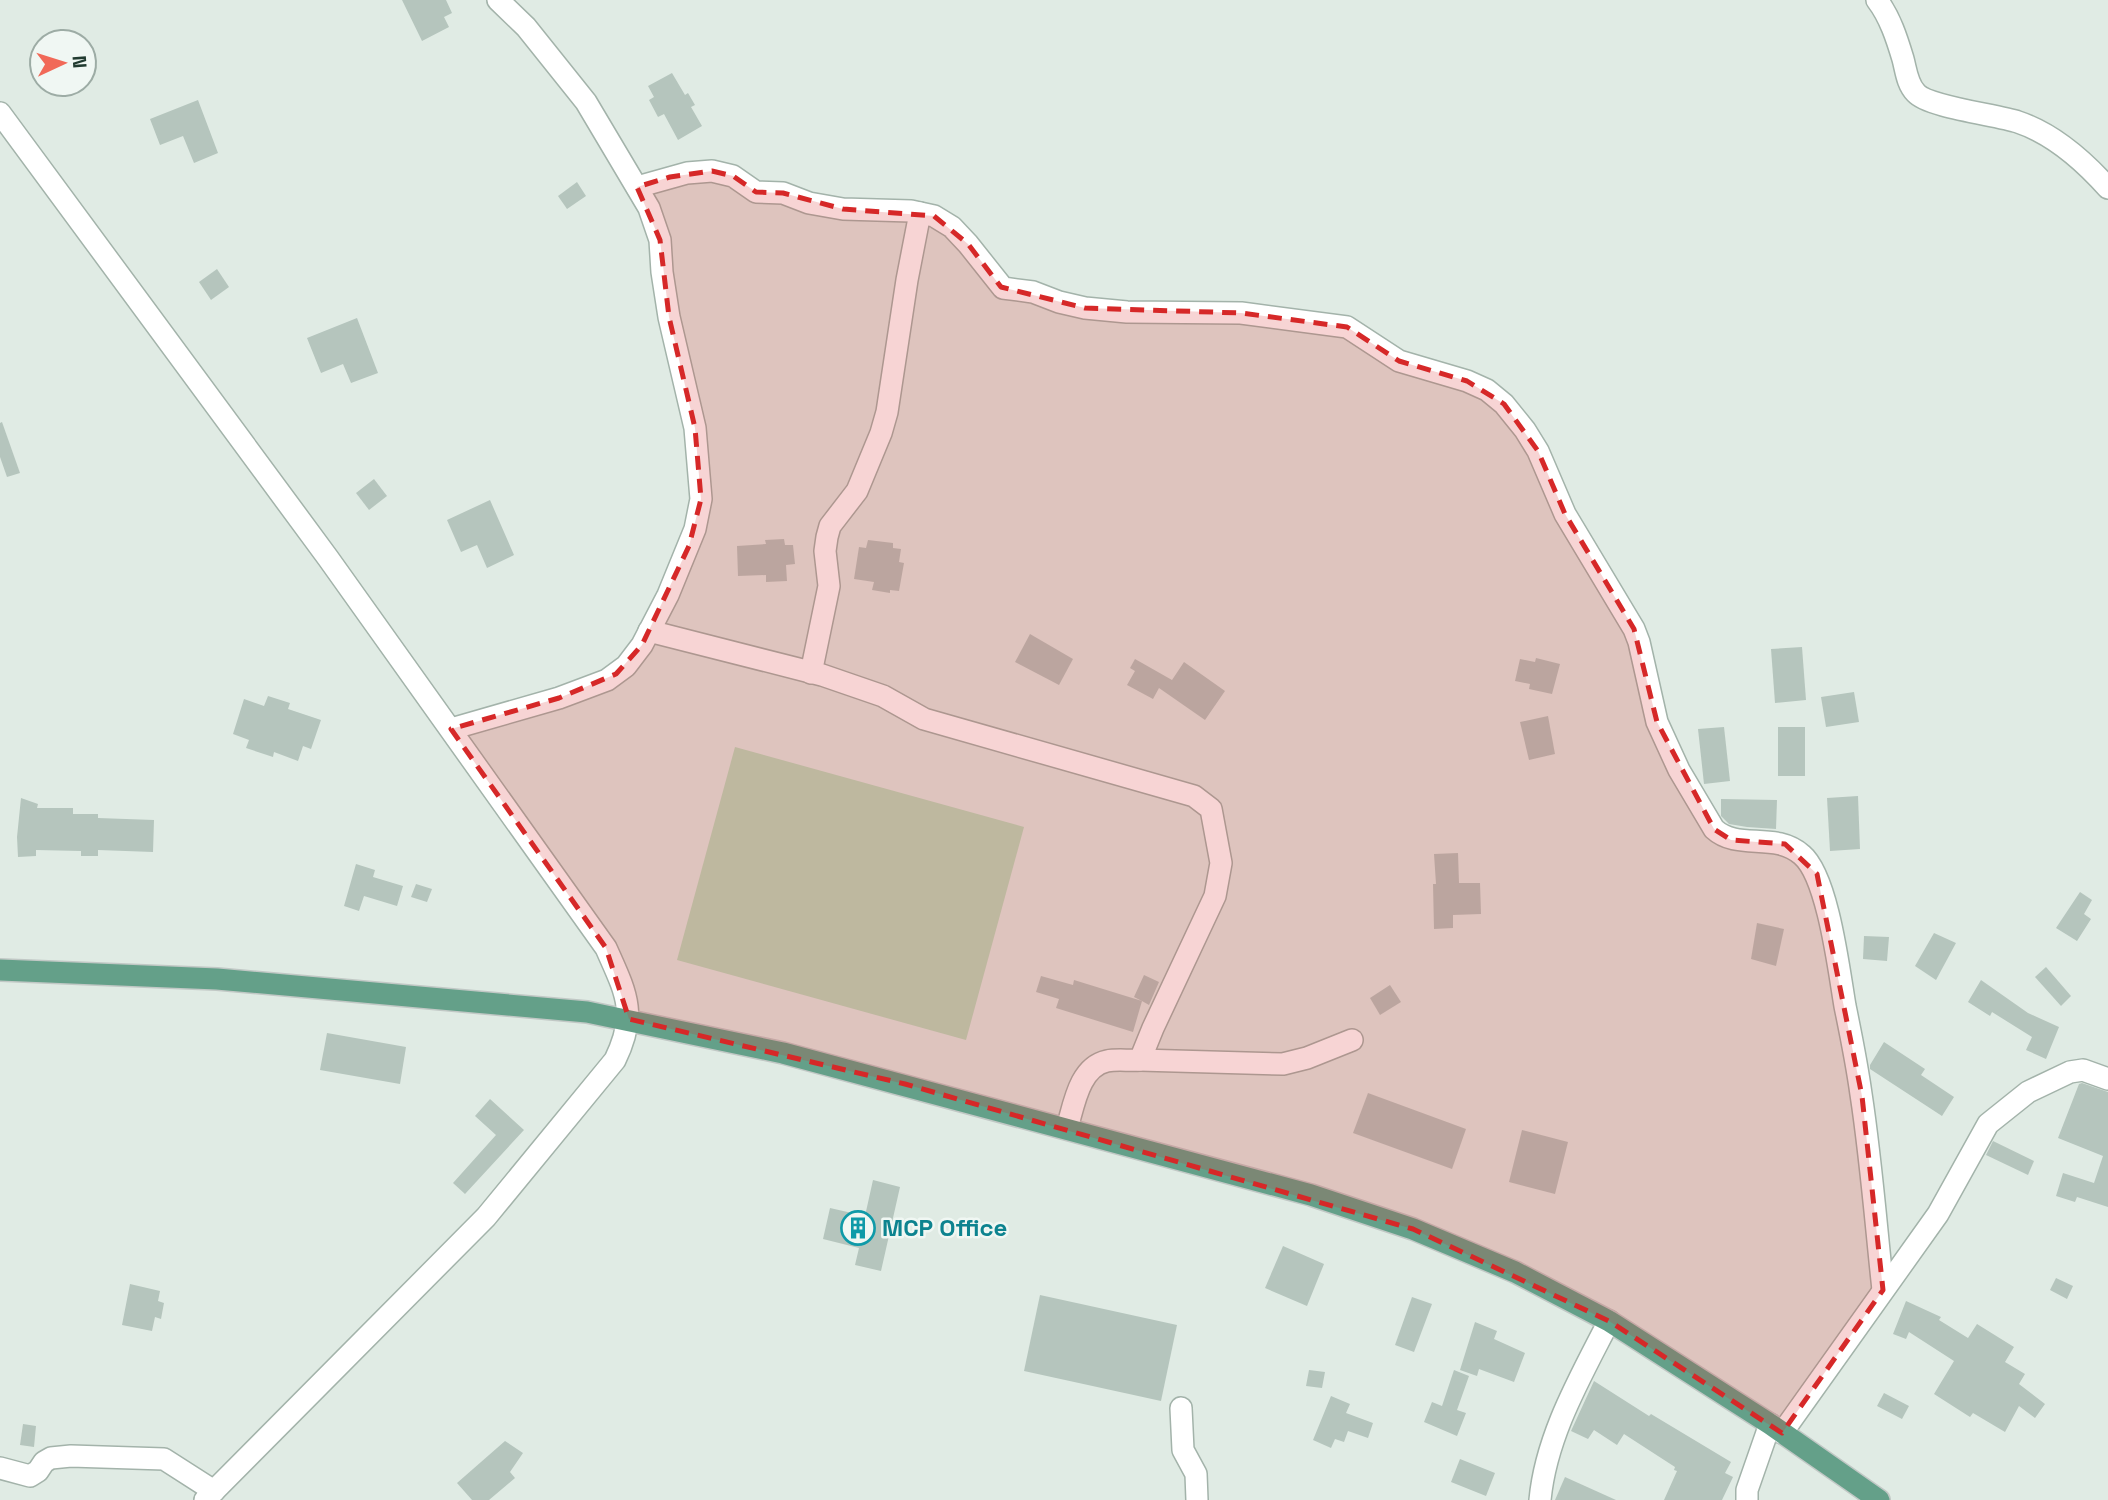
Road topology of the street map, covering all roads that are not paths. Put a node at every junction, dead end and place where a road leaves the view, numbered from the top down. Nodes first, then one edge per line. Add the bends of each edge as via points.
1 (498, 0) edge
2 (1877, 0) edge
3 (0, 113) edge
4 (637, 187) junction
5 (2108, 188) edge
6 (920, 213) junction
7 (649, 631) junction
8 (811, 673) junction
9 (451, 729) junction
10 (0, 970) edge
11 (629, 1019) junction
12 (1352, 1040) dead end
13 (1140, 1060) junction
14 (2108, 1079) edge
15 (1067, 1128) junction
16 (1883, 1290) junction
17 (1609, 1321) junction
18 (1181, 1408) dead end
19 (1776, 1429) junction
20 (0, 1468) edge
21 (209, 1495) edge
22 (1197, 1500) edge
23 (1540, 1500) edge
24 (1747, 1500) edge
25 (1879, 1500) edge

1 - 4 street via 526,27 586,102
2 - 5 street via 1915,93 2044,133
3 - 9 street
4 - 6 street via 712,171 733,176 760,193 783,193 809,203
4 - 7 street via 660,240 669,317 695,428 701,499 689,546
6 - 8 street via 881,433 857,491 827,537 829,586
6 - 16 street via 951,227 1003,288 1084,308 1241,313 1347,327 1399,361 1467,381 1504,404 1538,451 1565,514 1634,629 1657,722 1714,829 1731,840 1785,844 1804,856 1817,874 1837,952 1862,1096
7 - 8 street
7 - 9 street via 626,666 607,680
8 - 13 street via 883,696 925,719 1195,796 1211,809 1221,863 1215,897
9 - 11 street via 606,948 622,984
10 - 11 main road via 217,979
11 - 15 main road via 783,1053
11 - 21 street via 615,1060 486,1217
12 - 13 street via 1283,1064
13 - 15 street via 1106,1061 1093,1068 1082,1080
14 - 16 street via 2083,1070 2070,1072 2028,1092 1988,1124 1938,1214
15 - 17 main road via 1413,1228 1515,1272
16 - 19 street
17 - 19 main road
17 - 23 street via 1555,1435
18 - 22 street via 1183,1450 1196,1474
19 - 24 street via 1747,1490
19 - 25 main road
20 - 21 street via 30,1476 51,1458 164,1459

